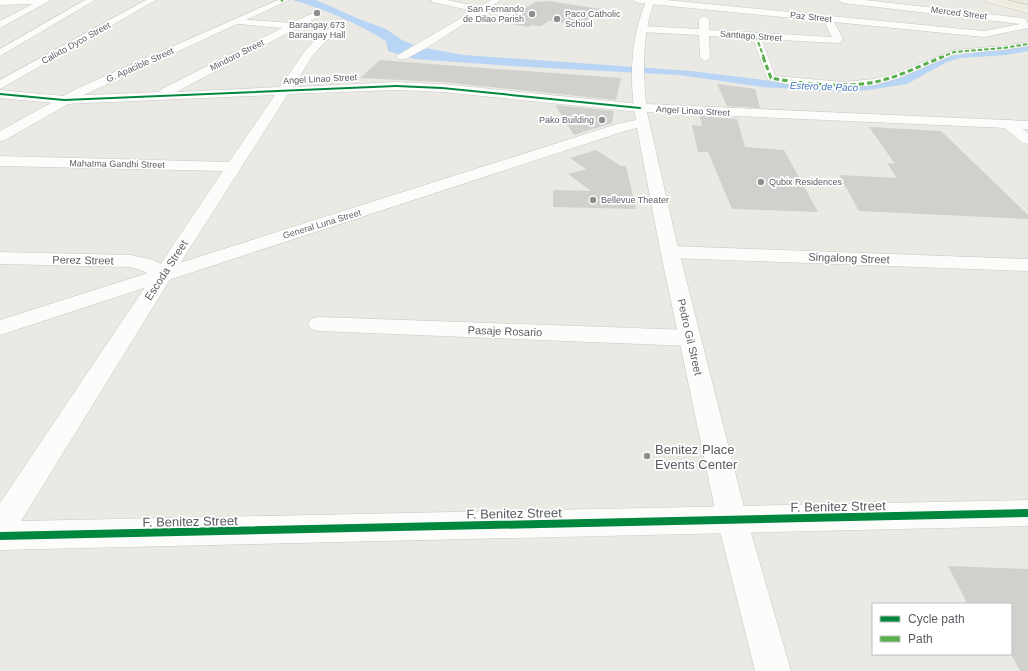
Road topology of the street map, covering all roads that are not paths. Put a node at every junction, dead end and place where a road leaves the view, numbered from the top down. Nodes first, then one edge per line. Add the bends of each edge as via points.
1 (46, 0) edge
2 (91, 0) edge
3 (152, 0) edge
4 (285, 0) edge
5 (435, 0) edge
6 (497, 0) edge
7 (637, 0) edge
8 (759, 0) edge
9 (842, 0) edge
10 (990, 0) edge
11 (997, 0) edge
12 (1009, 0) edge
13 (650, 1) edge
14 (0, 2) edge
15 (706, 3) edge
16 (927, 5) edge
17 (1028, 7) edge
18 (481, 10) junction
19 (753, 11) junction
20 (872, 11) edge
21 (314, 15) dead end
22 (828, 19) junction
23 (239, 20) junction
24 (343, 22) dead end
25 (1028, 22) edge
26 (0, 25) edge
27 (1028, 25) edge
28 (293, 26) junction
29 (641, 29) junction
30 (927, 29) junction
31 (703, 33) junction
32 (7, 34) edge
33 (756, 36) junction
34 (28, 37) junction
35 (1028, 44) edge
36 (0, 53) edge
37 (402, 57) dead end
38 (704, 58) dead end
39 (0, 85) edge
40 (284, 90) junction
41 (0, 94) edge
42 (160, 95) junction
43 (64, 100) junction
44 (642, 116) junction
45 (1008, 124) junction
46 (1028, 125) edge
47 (0, 137) edge
48 (1028, 140) edge
49 (0, 162) edge
50 (233, 167) junction
51 (671, 252) junction
52 (0, 258) edge
53 (1028, 265) edge
54 (164, 273) junction
55 (320, 324) dead end
56 (0, 328) edge
57 (690, 338) junction
58 (1028, 513) edge
59 (732, 519) junction
60 (0, 528) edge
61 (0, 536) edge
62 (773, 671) edge

1 - 14 street
1 - 26 street
2 - 34 street
3 - 39 street, Calixto Dyco Street
4 - 23 street, G. Apacible Street
5 - 18 street
6 - 18 street
7 - 13 street, Paz Street
8 - 19 street
9 - 20 street, Merced Street
10 - 17 main road
11 - 17 highway
12 - 17 highway
13 - 15 street, Paz Street
13 - 29 street, Pedro Gil Street
15 - 19 street, Paz Street
15 - 31 street
16 - 20 street, Merced Street
16 - 25 street, Merced Street
16 - 30 street
18 - 37 street
19 - 22 street, Paz Street
19 - 33 street
20 - 22 street, Paz Street
20 - 30 street, Paz Street
21 - 28 street, Mindoro Street
22 - 33 street, Santiago Street via 838,39 836,40
23 - 28 street
23 - 43 street, G. Apacible Street
24 - 40 street, Escoda Street via 309,53
27 - 30 street, Paz Street via 984,34
28 - 42 street, Mindoro Street
29 - 31 street, Santiago Street
29 - 44 street, Pedro Gil Street via 638,72
31 - 33 street, Santiago Street
31 - 38 street
32 - 34 street
33 - 35 street via 771,78 843,85 861,84 896,76 954,52
34 - 36 street
40 - 42 street, Angel Linao Street
40 - 44 street, Angel Linao Street via 396,86 450,89
40 - 50 street, Escoda Street
41 - 43 street, Angel Linao Street
42 - 43 street, Angel Linao Street
43 - 47 street, G. Apacible Street
44 - 45 street, Angel Linao Street
44 - 51 street, Pedro Gil Street
44 - 54 street, General Luna Street via 622,127 470,178
45 - 46 street, Angel Linao Street
45 - 48 street
49 - 50 street, Mahatma Gandhi Street
50 - 54 street, Escoda Street
51 - 53 street, Singalong Street
51 - 57 street, Pedro Gil Street
52 - 54 street, Perez Street via 131,261 146,264
54 - 56 street, General Luna Street
54 - 60 street, Escoda Street
55 - 57 street, Pasaje Rosario
57 - 59 street, Pedro Gil Street
58 - 59 street, F. Benitez Street
59 - 61 street, F. Benitez Street
59 - 62 street, Pedro Gil Street

